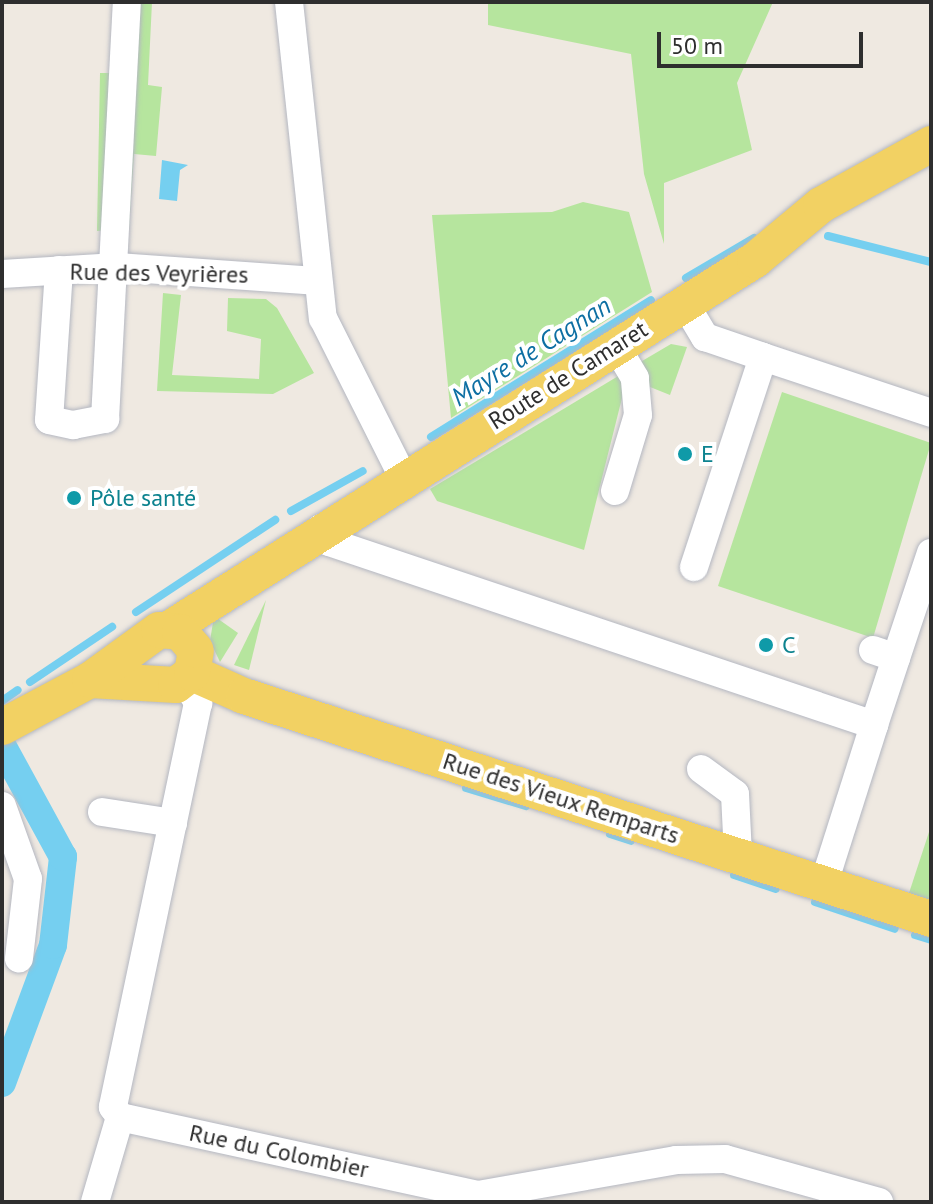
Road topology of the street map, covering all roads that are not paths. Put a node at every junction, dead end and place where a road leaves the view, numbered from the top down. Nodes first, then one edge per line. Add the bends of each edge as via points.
1 (127, 2) edge
2 (289, 2) edge
3 (931, 144) edge
4 (117, 267) junction
5 (59, 270) junction
6 (2, 274) edge
7 (316, 281) junction
8 (685, 304) junction
9 (616, 346) junction
10 (763, 357) junction
11 (931, 413) edge
12 (403, 477) junction
13 (615, 491) dead end
14 (321, 528) junction
15 (931, 553) edge
16 (694, 567) dead end
17 (172, 659) junction
18 (874, 725) junction
19 (2, 727) edge
20 (701, 769) dead end
21 (2, 806) edge
22 (102, 812) dead end
23 (173, 823) junction
24 (738, 856) junction
25 (824, 883) junction
26 (931, 919) edge
27 (19, 958) dead end
28 (120, 1117) junction
29 (477, 1198) edge
30 (95, 1202) edge
31 (879, 1202) edge

1 - 4 street
2 - 7 street
3 - 8 main road, Route de Camaret via 821,205 755,260
4 - 5 street, Rue des Veyrières
4 - 5 street via 105,419 73,425 49,420
4 - 7 street, Rue des Veyrières
5 - 6 street, Rue des Veyrières
7 - 12 street via 323,318
8 - 9 main road, Route de Camaret
8 - 10 street via 705,337
9 - 12 main road, Route de Camaret
9 - 13 street via 635,378 638,415
10 - 11 street
10 - 16 street
12 - 14 main road, Route de Camaret
14 - 17 main road, Route de Camaret via 202,604
14 - 18 street via 329,542
15 - 18 street via 885,654
17 - 19 main road, Route de Camaret via 90,680
17 - 23 street via 198,703
17 - 24 main road, Rue des Vieux Remparts via 244,696
18 - 25 street
20 - 24 street via 735,794
21 - 27 street via 28,879
22 - 23 street
23 - 28 street via 113,1107
24 - 25 main road, Rue des Vieux Remparts
25 - 26 main road, Rue des Vieux Remparts
28 - 29 street, Rue du Colombier
28 - 30 street
29 - 31 street, Rue du Colombier via 676,1160 725,1159

